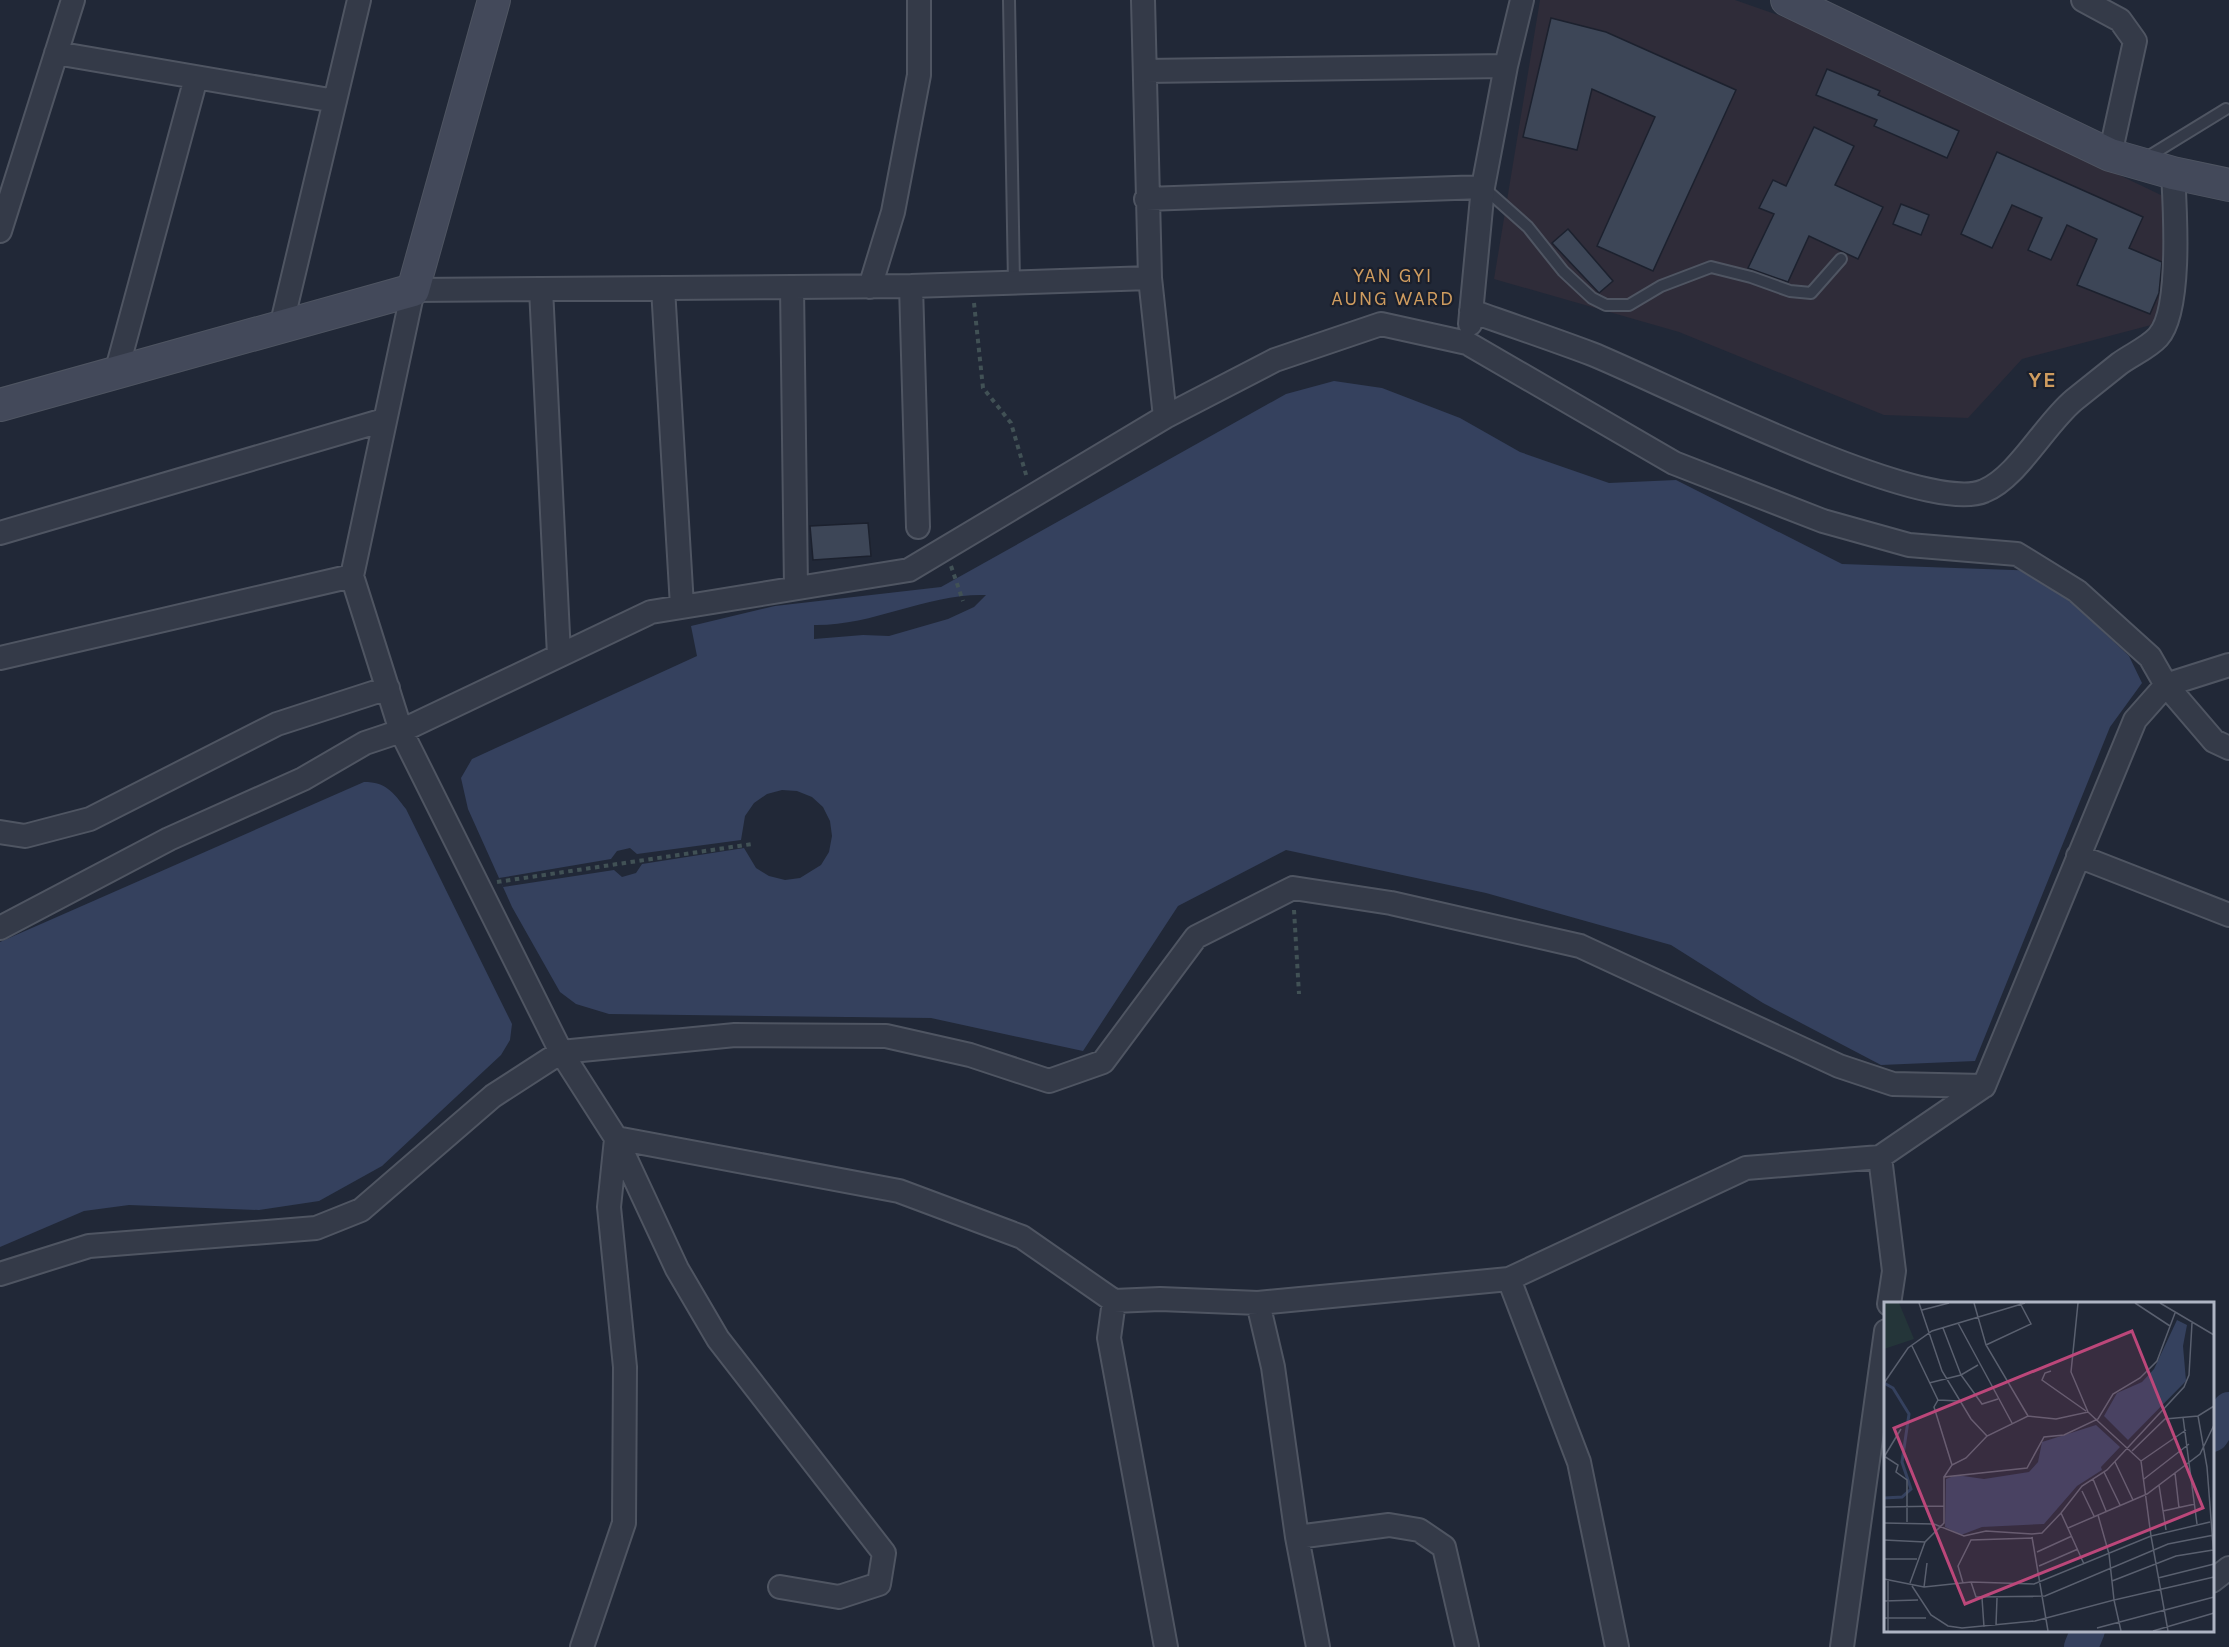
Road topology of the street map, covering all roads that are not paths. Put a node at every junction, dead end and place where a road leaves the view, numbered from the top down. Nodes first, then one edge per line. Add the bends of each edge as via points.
1 (73, 0) edge
2 (359, 0) edge
3 (494, 0) edge
4 (919, 0) edge
5 (1009, 0) edge
6 (1143, 0) edge
7 (1522, 0) edge
8 (1787, 0) edge
9 (2083, 0) edge
10 (56, 53) junction
11 (1506, 66) junction
12 (1145, 71) junction
13 (196, 78) junction
14 (335, 101) junction
15 (2226, 109) dead end
16 (2124, 159) junction
17 (2173, 173) junction
18 (2229, 185) edge
19 (1483, 187) junction
20 (1146, 199) junction
21 (0, 231) edge
22 (1841, 259) dead end
23 (1150, 278) junction
24 (1014, 283) junction
25 (870, 286) junction
26 (911, 286) junction
27 (792, 287) junction
28 (663, 288) junction
29 (541, 289) junction
30 (413, 291) junction
31 (1471, 311) junction
32 (281, 327) junction
33 (1467, 343) junction
34 (116, 373) junction
35 (0, 405) edge
36 (1164, 417) junction
37 (384, 420) junction
38 (918, 527) dead end
39 (0, 533) edge
40 (352, 576) junction
41 (796, 588) junction
42 (682, 606) junction
43 (559, 655) junction
44 (0, 657) edge
45 (2229, 665) edge
46 (2166, 685) junction
47 (388, 688) junction
48 (401, 731) junction
49 (2229, 748) edge
50 (0, 832) edge
51 (2078, 856) junction
52 (2229, 915) edge
53 (0, 928) edge
54 (561, 1052) junction
55 (1984, 1086) junction
56 (616, 1138) junction
57 (1880, 1157) junction
58 (0, 1274) edge
59 (1509, 1279) junction
60 (1114, 1301) junction
61 (1889, 1302) edge
62 (1258, 1303) junction
63 (1884, 1345) edge
64 (1297, 1537) junction
65 (2229, 1568) edge
66 (2214, 1579) edge
67 (780, 1587) dead end
68 (582, 1647) edge
69 (1166, 1647) edge
70 (1318, 1647) edge
71 (1467, 1647) edge
72 (1617, 1647) edge
73 (1842, 1647) edge

1 - 10 street
2 - 14 street
3 - 30 street
4 - 25 street via 919,75 892,212
5 - 24 lane
6 - 12 street
7 - 11 street
8 - 16 street
9 - 16 street via 2120,20 2135,41
10 - 13 street
10 - 21 street
11 - 12 street
11 - 19 street
12 - 20 street
13 - 14 street
13 - 34 street
14 - 32 street
15 - 16 lane
16 - 17 street
17 - 18 street
17 - 31 street via 2176,258 2165,326 2158,338 2061,412 2012,470 1985,491 1970,495 1950,495 1890,480 1593,355
19 - 20 street
19 - 22 lane via 1528,227 1563,271 1592,298 1606,305 1629,305 1661,286 1711,267 1790,291 1811,293
19 - 31 street
20 - 23 street
23 - 24 street
23 - 36 street
24 - 26 street
25 - 26 street
25 - 27 street
26 - 38 street
27 - 28 street
27 - 41 street
28 - 29 street
28 - 42 street
29 - 30 street
29 - 43 street
30 - 32 street
30 - 37 street
31 - 33 street
32 - 34 street
33 - 36 street via 1381,324 1275,360
33 - 46 street via 1674,463 1823,521 1909,545 2017,554 2077,591 2150,657
34 - 35 street
36 - 41 street via 909,570
37 - 39 street
37 - 40 street
40 - 44 street
40 - 47 street
41 - 42 street
42 - 43 street via 651,612
43 - 48 street
45 - 46 street
46 - 49 street via 2214,741
46 - 51 street via 2135,720
47 - 48 street
47 - 50 street via 277,724 90,819 25,836
48 - 53 street via 365,743 303,779 169,839
48 - 54 street
51 - 52 street
51 - 55 street
54 - 55 street via 735,1035 886,1036 970,1055 1049,1081 1103,1062 1196,937 1293,888 1391,903 1580,946 1839,1066 1893,1084
54 - 56 street
54 - 58 street via 493,1096 361,1210 334,1221 315,1228 89,1246
55 - 57 street
56 - 60 street via 899,1191 1022,1237
56 - 67 street via 677,1269 718,1339 884,1553 879,1584 839,1597
56 - 68 street via 609,1207 625,1367 624,1523
57 - 59 street via 1746,1168
57 - 61 street via 1894,1271
59 - 62 street
59 - 72 street via 1579,1462
60 - 62 street
60 - 69 street via 1109,1338
62 - 64 street via 1273,1367
63 - 73 street
64 - 70 street
64 - 71 street via 1389,1525 1419,1530 1444,1547
65 - 66 street

